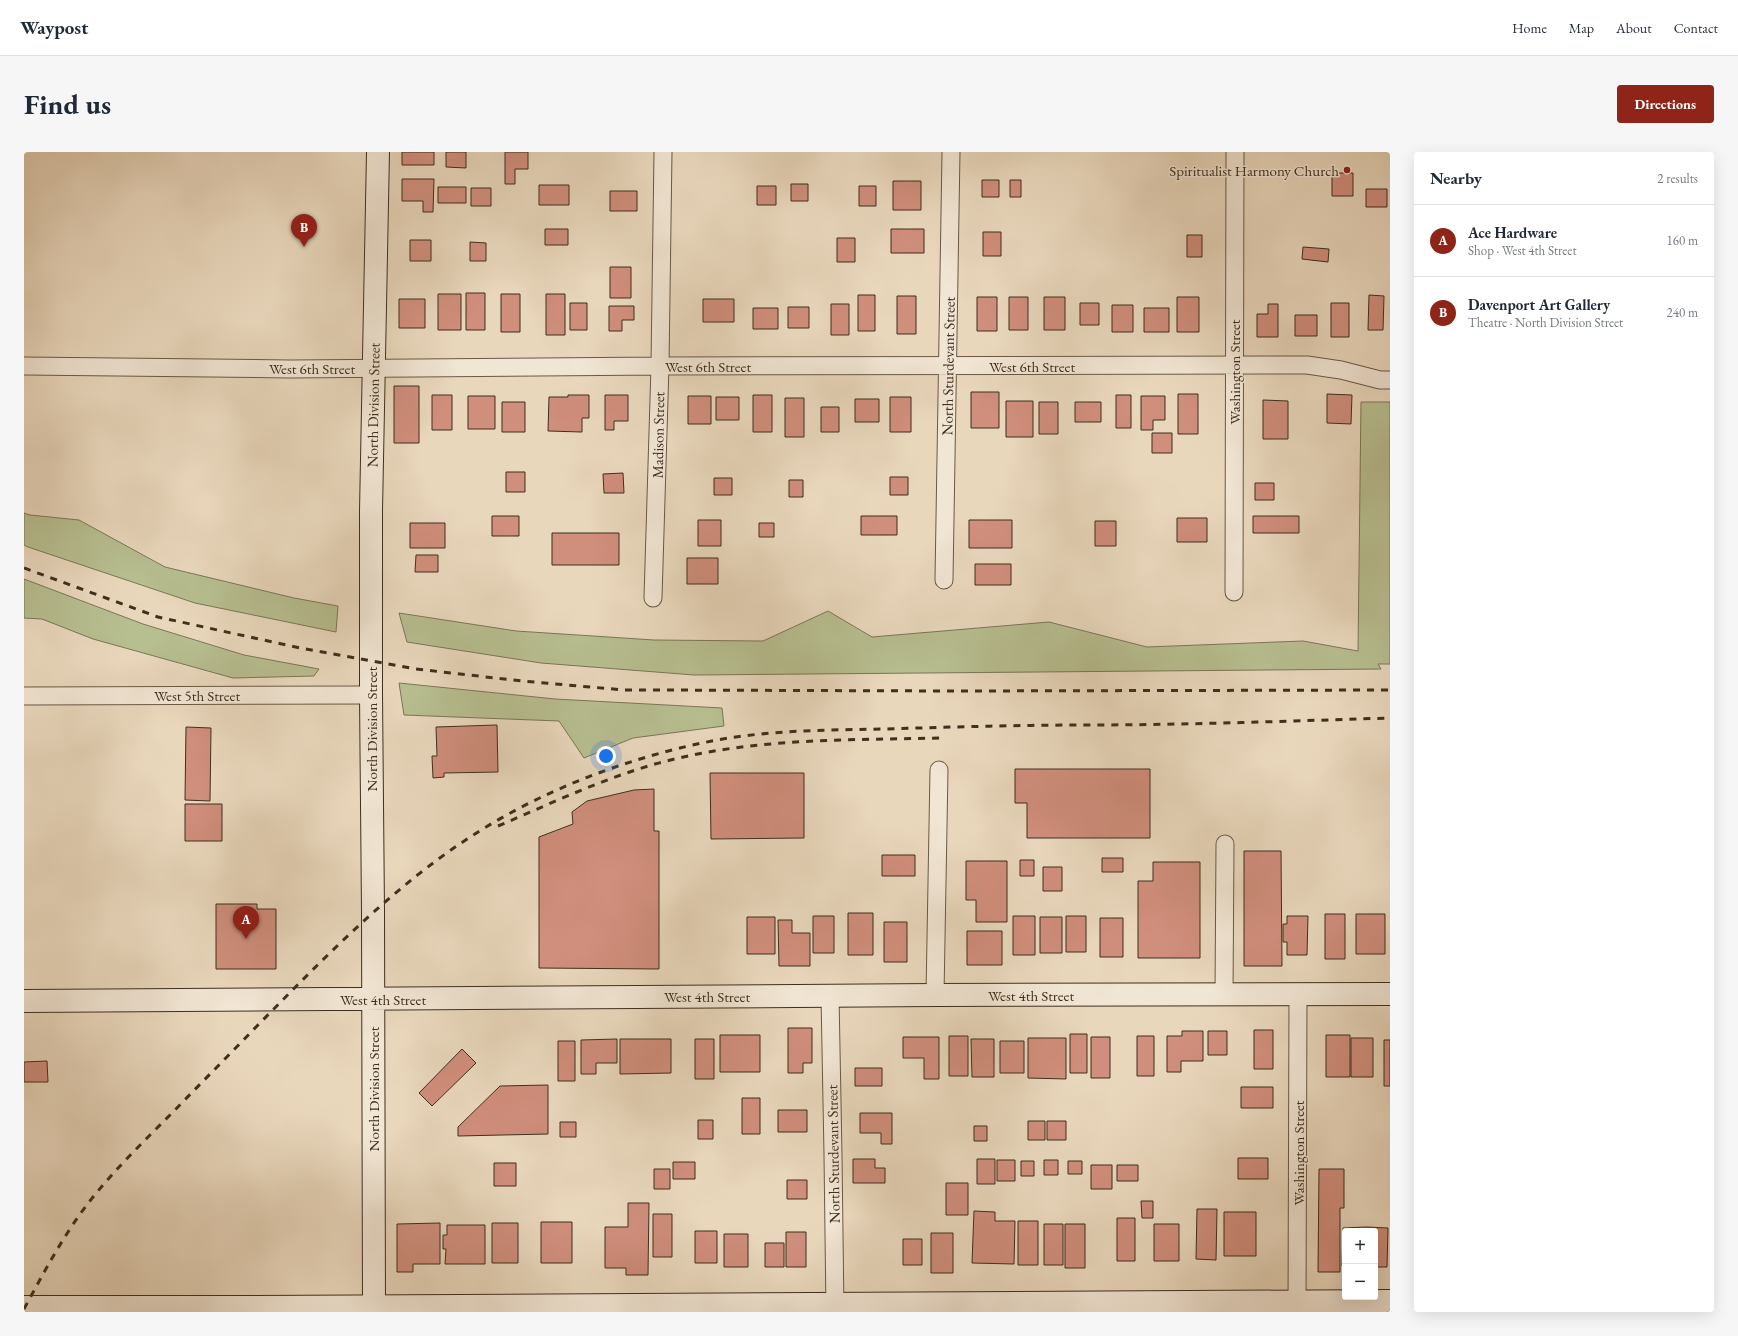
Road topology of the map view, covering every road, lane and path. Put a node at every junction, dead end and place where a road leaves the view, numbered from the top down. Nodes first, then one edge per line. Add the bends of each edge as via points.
1 (378, 152) edge
2 (663, 152) edge
3 (951, 152) edge
4 (1236, 152) edge
5 (24, 366) edge
6 (660, 366) junction
7 (948, 366) junction
8 (1235, 366) junction
9 (374, 367) junction
10 (1390, 380) edge
11 (944, 580) dead end
12 (1234, 592) dead end
13 (653, 598) dead end
14 (371, 695) junction
15 (24, 696) edge
16 (940, 770) dead end
17 (1225, 844) dead end
18 (1298, 994) junction
19 (1390, 994) edge
20 (935, 995) junction
21 (1224, 995) junction
22 (830, 996) junction
23 (373, 999) junction
24 (24, 1001) edge
25 (1390, 1301) edge
26 (24, 1307) edge
27 (374, 1307) junction
28 (1297, 1307) edge
29 (835, 1308) edge

1 - 9 main road, North Division Street
2 - 6 street, Madison Street
3 - 7 street, North Sturdevant Street
4 - 8 street, Washington Street
5 - 9 street, West 6th Street
6 - 7 street, West 6th Street
6 - 9 street, West 6th Street
6 - 13 street, Madison Street
7 - 8 street, West 6th Street
7 - 11 street, North Sturdevant Street
8 - 10 street, West 6th Street via 1307,365
8 - 12 street, Washington Street
9 - 14 main road, North Division Street
14 - 15 street, West 5th Street
14 - 23 main road, North Division Street
16 - 20 street
17 - 21 street
18 - 19 main road, West 4th Street
18 - 21 main road, West 4th Street
18 - 28 street, Washington Street
20 - 21 main road, West 4th Street
20 - 22 main road, West 4th Street
22 - 23 main road, West 4th Street
22 - 29 street, North Sturdevant Street
23 - 24 main road, West 4th Street
23 - 27 main road, North Division Street
25 - 28 main road
26 - 27 main road
27 - 29 main road
28 - 29 main road

